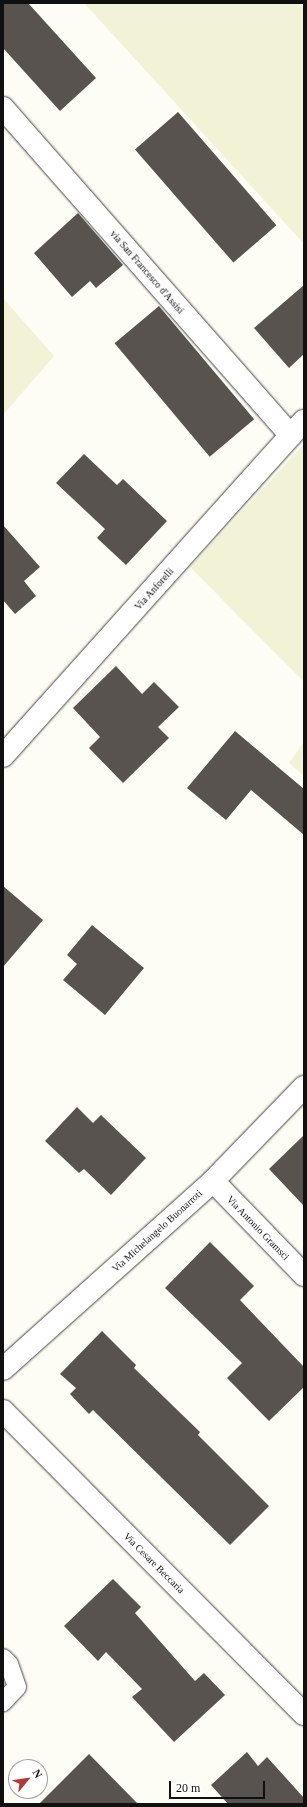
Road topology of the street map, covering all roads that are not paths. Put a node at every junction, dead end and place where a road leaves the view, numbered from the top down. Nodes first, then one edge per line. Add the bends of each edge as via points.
1 (3, 108) edge
2 (298, 429) edge
3 (3, 756) edge
4 (304, 1087) edge
5 (213, 1181) junction
6 (304, 1275) edge
7 (3, 1369) edge
8 (3, 1411) edge
9 (3, 1658) edge
10 (3, 1702) edge
11 (304, 1714) edge

1 - 2 street, via San Francesco d'Assisi
2 - 3 street, Via Anforelli
4 - 5 street, Via Michelangelo Buonarroti
5 - 6 street, Via Antonio Gramsci
5 - 7 street, Via Michelangelo Buonarroti
8 - 11 street, Via Cesare Beccaria
9 - 10 lane via 9,1664 17,1688

